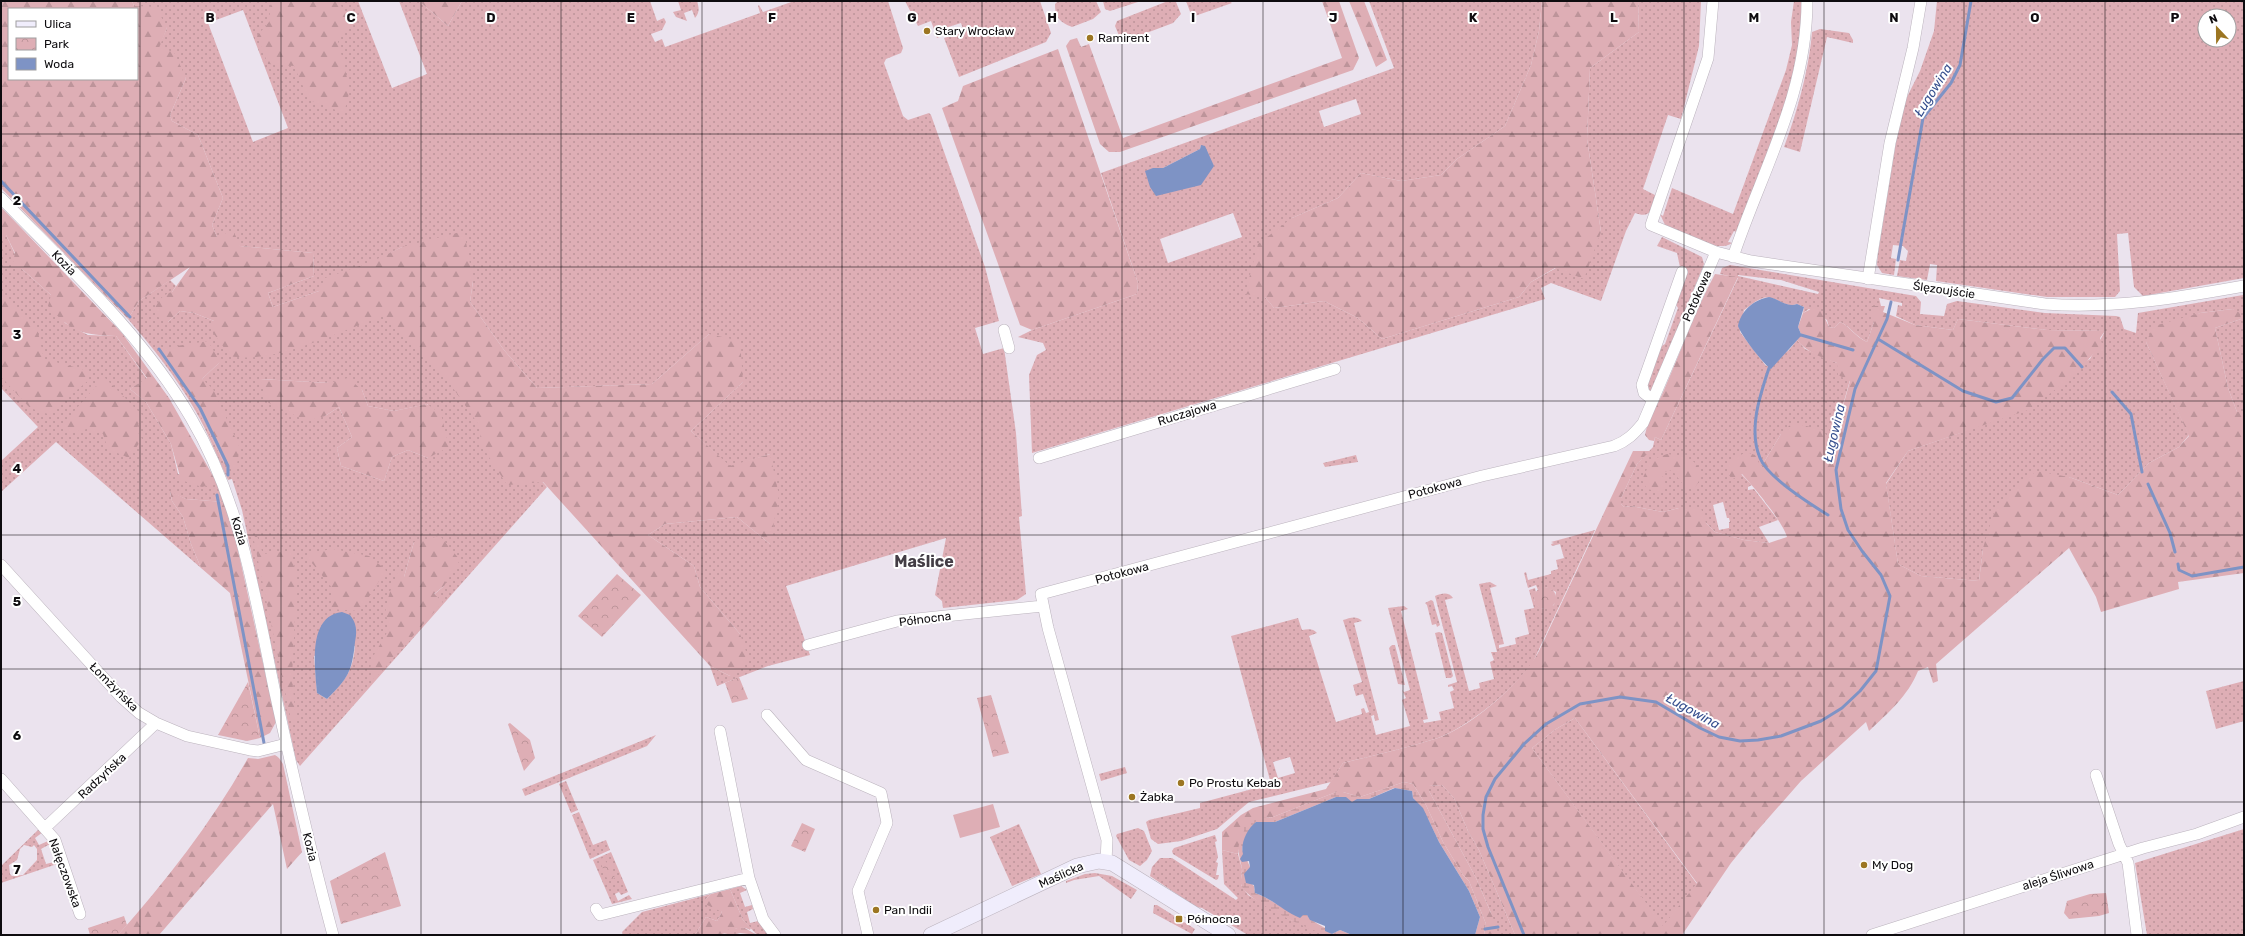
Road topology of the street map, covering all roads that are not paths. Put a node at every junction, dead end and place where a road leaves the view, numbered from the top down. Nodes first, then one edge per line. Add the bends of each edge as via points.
1 (1713, 1) edge
2 (1807, 1) edge
3 (1921, 1) edge
4 (1, 198) edge
5 (1716, 252) junction
6 (1733, 257) junction
7 (1682, 272) dead end
8 (1868, 279) junction
9 (2244, 286) edge
10 (1004, 330) dead end
11 (1009, 348) dead end
12 (1335, 369) dead end
13 (1653, 400) junction
14 (1039, 458) dead end
15 (1, 566) edge
16 (1043, 606) junction
17 (808, 646) dead end
18 (767, 715) dead end
19 (156, 724) junction
20 (720, 731) dead end
21 (286, 744) junction
22 (2096, 775) dead end
23 (1, 779) edge
24 (2244, 816) edge
25 (46, 827) junction
26 (2124, 854) junction
27 (1106, 862) junction
28 (749, 878) junction
29 (596, 909) dead end
30 (80, 914) dead end
31 (333, 935) edge
32 (775, 935) edge
33 (868, 935) edge
34 (931, 935) edge
35 (1228, 935) edge
36 (1872, 935) edge
37 (2137, 935) edge

1 - 5 street, Ślęzoujście via 1708,58 1651,225
2 - 6 street via 1805,47 1793,99
3 - 8 street via 1913,48 1890,143
4 - 21 street, Kozia via 134,338 171,386 202,438 224,485 245,547
5 - 6 street, Ślęzoujście
5 - 13 street, Potokowa
6 - 8 street, Ślęzoujście
7 - 13 street via 1642,385 1644,393
8 - 9 street, Ślęzoujście via 2045,304 2080,306 2154,302
10 - 11 street
12 - 14 street, Ruczajowa
13 - 16 street, Potokowa via 1643,423 1634,434 1625,442 1614,446 1482,476 1041,594
15 - 19 street, Łomżyńska via 126,701
16 - 17 street, Północna via 897,621
16 - 27 street via 1107,840
18 - 33 street via 806,760 881,793 887,823 858,891
19 - 21 street, Łomżyńska via 194,738 250,750 258,751
19 - 25 street, Radzyńska
20 - 28 street
21 - 31 street, Kozia
22 - 26 street
23 - 25 street, Nałęczowska
24 - 26 street, aleja Śliwowa via 2197,834
25 - 30 street, Nałęczowska via 56,840
26 - 36 street, aleja Śliwowa
26 - 37 street via 2129,868
27 - 34 street, Maślicka via 1078,866
27 - 35 street via 1120,868
28 - 29 street via 600,915
28 - 32 street via 763,919

